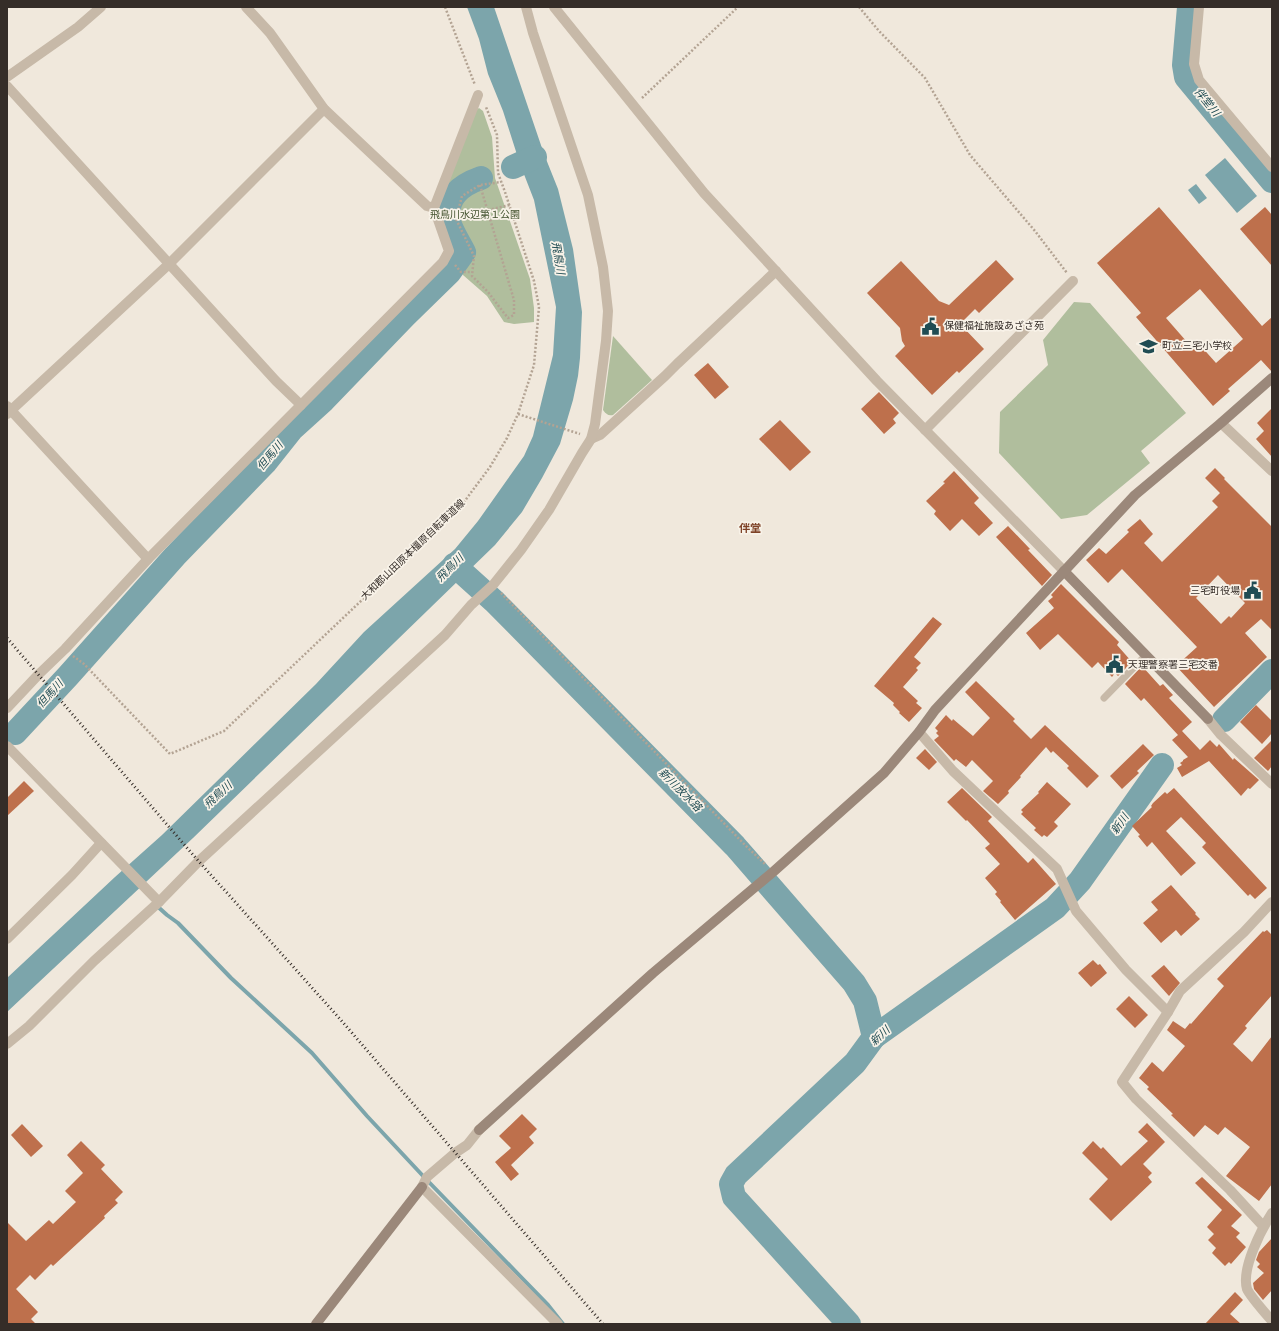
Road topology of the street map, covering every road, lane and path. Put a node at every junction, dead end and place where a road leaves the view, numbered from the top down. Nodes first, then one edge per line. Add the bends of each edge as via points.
1 (101, 7) edge
2 (246, 7) edge
3 (446, 7) edge
4 (526, 7) edge
5 (554, 7) edge
6 (738, 7) edge
7 (859, 7) edge
8 (1199, 7) edge
9 (7, 77) edge
10 (7, 86) edge
11 (478, 95) junction
12 (634, 105) junction
13 (324, 109) junction
14 (1272, 167) edge
15 (502, 182) junction
16 (480, 185) junction
17 (510, 205) junction
18 (434, 208) junction
19 (488, 210) junction
20 (446, 256) junction
21 (169, 264) junction
22 (776, 271) junction
23 (472, 272) junction
24 (1073, 281) joint
25 (1272, 378) edge
26 (301, 405) junction
27 (9, 410) edge
28 (520, 414) junction
29 (1221, 423) junction
30 (925, 430) junction
31 (579, 434) dead end
32 (591, 440) junction
33 (1272, 471) edge
34 (148, 559) junction
35 (1064, 571) junction
36 (493, 585) junction
37 (65, 649) junction
38 (1146, 655) junction
39 (1104, 698) dead end
40 (7, 708) edge
41 (919, 732) junction
42 (7, 746) edge
43 (1272, 784) edge
44 (105, 846) junction
45 (773, 872) junction
46 (157, 900) junction
47 (1272, 902) edge
48 (10, 936) edge
49 (1168, 1012) junction
50 (7, 1044) edge
51 (422, 1187) junction
52 (1272, 1214) edge
53 (1263, 1226) junction
54 (1272, 1321) edge
55 (316, 1324) edge
56 (558, 1324) edge

1 - 9 street via 78,27
2 - 13 street via 270,33
3 - 11 path, 大和郡山田原本橿原自転車道線
4 - 32 street via 588,195 603,267 608,311 606,341
5 - 12 street
6 - 12 path
7 - 24 path via 925,78 970,155
8 - 14 street via 1194,64 1199,80
10 - 21 street
11 - 15 path, 大和郡山田原本橿原自転車道線 via 497,136 498,173
11 - 18 street
12 - 22 street via 704,193
13 - 18 street via 427,206
13 - 21 street
15 - 16 path
15 - 17 path, 大和郡山田原本橿原自転車道線
16 - 19 path
16 - 23 path via 462,196 456,219 474,256
17 - 19 path
17 - 28 path, 大和郡山田原本橿原自転車道線 via 534,281 539,307 534,365
18 - 20 street via 449,251
19 - 23 path via 514,300 514,315 508,318 504,314 472,276
20 - 23 path via 461,272
20 - 26 street via 443,262
21 - 26 street
21 - 27 street
22 - 30 street
22 - 32 street via 600,435
24 - 30 street
25 - 29 street
26 - 34 street
27 - 34 street
28 - 31 path
28 - 37 path, 大和郡山田原本橿原自転車道線 via 490,467 461,506 224,731 170,754 84,664
29 - 33 street
29 - 35 street via 1135,495
30 - 35 street
32 - 36 street via 549,510
34 - 37 street
35 - 38 street
35 - 41 street via 935,710
36 - 45 path
36 - 46 street via 471,605 445,636
37 - 40 street
38 - 39 lane
38 - 43 street via 1221,735
41 - 45 street via 884,773
41 - 49 street via 953,771 1057,868 1076,911 1126,970
42 - 44 street
44 - 46 street
44 - 48 street
45 - 51 street via 653,973 479,1130 467,1145 427,1177
46 - 50 street via 29,1026
47 - 49 street via 1244,932 1180,991
49 - 53 street via 1122,1082
51 - 55 street
51 - 56 street
52 - 53 street
53 - 54 street via 1246,1277 1248,1290

